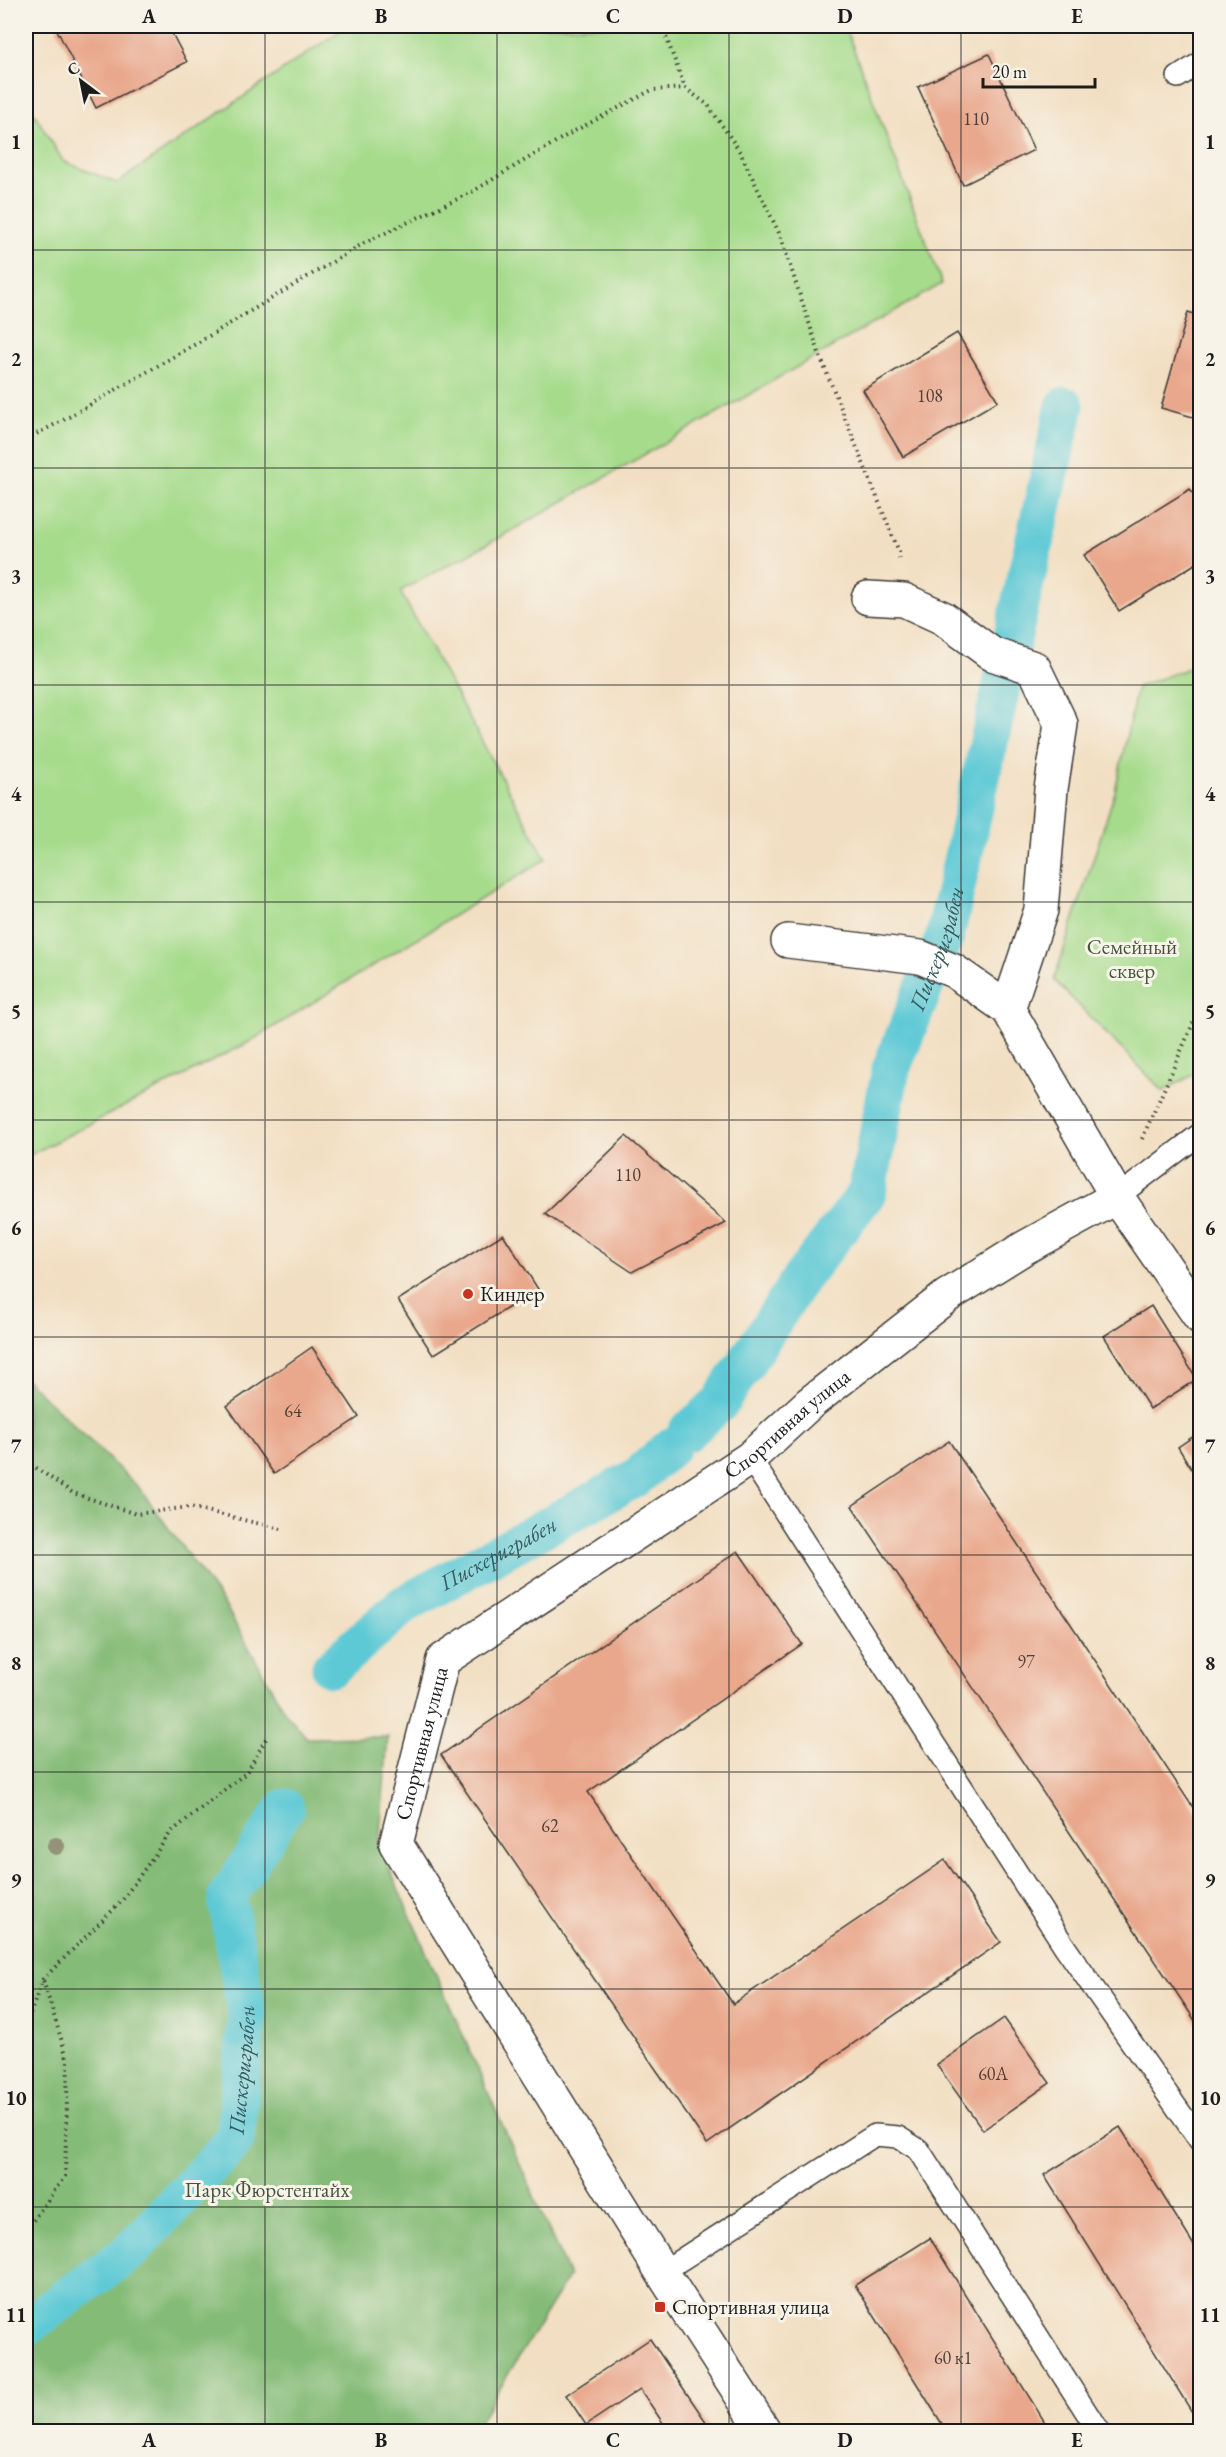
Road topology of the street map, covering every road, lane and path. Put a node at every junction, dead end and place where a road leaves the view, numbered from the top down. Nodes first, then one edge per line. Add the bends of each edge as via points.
1 (663, 26) edge
2 (1200, 63) edge
3 (1178, 77) dead end
4 (685, 88) junction
5 (26, 439) edge
6 (868, 598) dead end
7 (904, 600) junction
8 (788, 941) dead end
9 (1200, 1008) edge
10 (1008, 1009) junction
11 (1200, 1134) edge
12 (1140, 1144) dead end
13 (1118, 1197) junction
14 (1200, 1317) edge
15 (750, 1458) junction
16 (26, 1461) edge
17 (281, 1529) dead end
18 (26, 1532) edge
19 (26, 1554) edge
20 (267, 1737) dead end
21 (43, 1979) junction
22 (26, 2025) edge
23 (1200, 2141) edge
24 (26, 2230) edge
25 (662, 2272) junction
26 (765, 2432) edge
27 (1100, 2432) edge

1 - 4 path
2 - 3 lane
4 - 5 path via 652,90 470,193 364,243 60,423
4 - 7 path via 708,105 739,150 780,235 824,367 899,552
6 - 7 street
7 - 10 street via 942,618 992,654 1034,668 1061,724 1041,910
8 - 10 street via 920,957 954,971
9 - 12 path
10 - 13 street
11 - 13 lane
13 - 14 street
13 - 15 street, Спортивная улица via 947,1296 810,1403
15 - 23 lane via 1065,1947
15 - 25 street, Спортивная улица via 443,1660 396,1844
16 - 17 path via 73,1493 136,1514 190,1507
18 - 19 path
20 - 21 path via 247,1772 171,1832 121,1902
21 - 22 path
21 - 24 path via 68,2061 65,2176
25 - 26 street, Спортивная улица
25 - 27 lane via 875,2135 898,2137 919,2150

